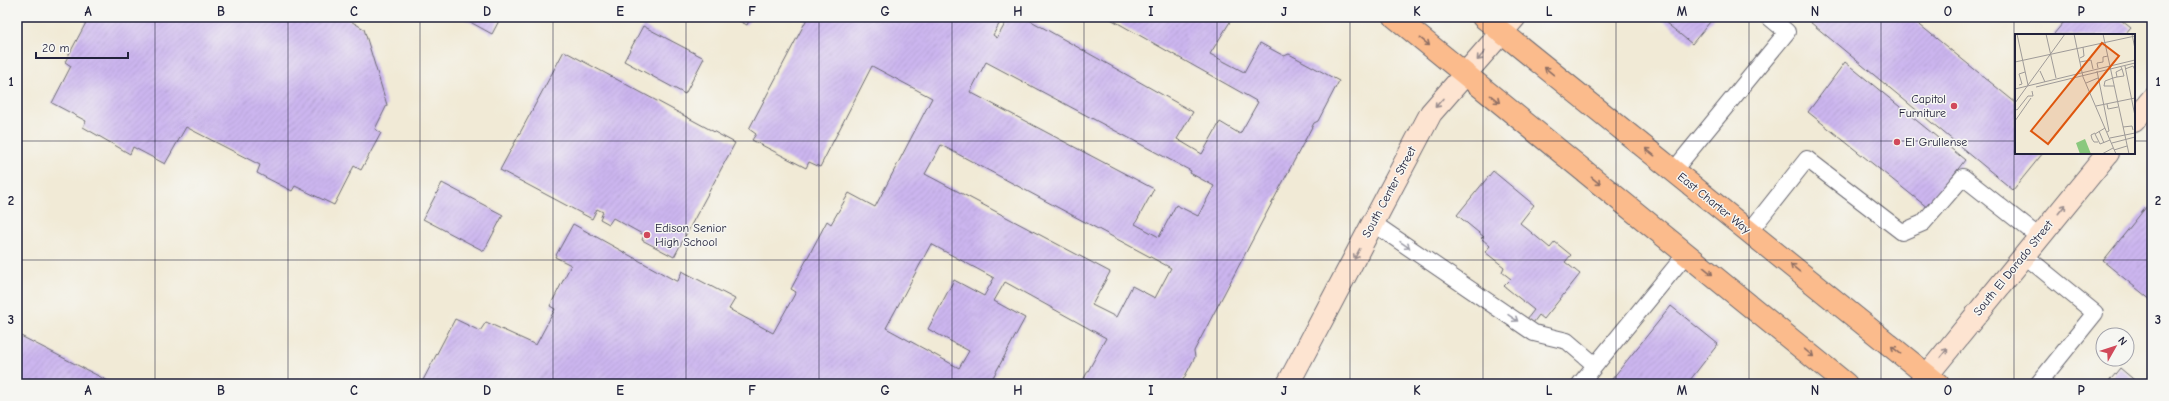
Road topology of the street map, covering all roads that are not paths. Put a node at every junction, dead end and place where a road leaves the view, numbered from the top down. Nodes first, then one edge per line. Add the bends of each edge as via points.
1 (1395, 17) edge
2 (1483, 17) edge
3 (1769, 17) edge
4 (1508, 25) edge
5 (1465, 74) junction
6 (2152, 99) edge
7 (2135, 120) edge
8 (2107, 154) edge
9 (1674, 170) junction
10 (1373, 223) junction
11 (1750, 231) junction
12 (2039, 237) junction
13 (1686, 254) junction
14 (2024, 254) junction
15 (1595, 365) junction
16 (1928, 381) edge
17 (1288, 384) edge
18 (1580, 384) edge
19 (1846, 384) edge
20 (2038, 384) edge

1 -> 5 main road
2 - 4 main road, East Charter Way
3 - 9 lane via 1787,32
4 -> 5 main road, South Center Street
9 -> 4 main road, East Charter Way
5 -> 10 main road, South Center Street via 1431,113
5 -> 13 main road
6 - 7 main road
12 -> 8 main road, South El Dorado Street
9 - 11 main road, East Charter Way
10 -> 15 lane via 1534,333 1567,341
10 -> 17 main road, South Center Street
11 - 12 lane via 1807,159 1902,232 1924,223 1963,177
16 -> 11 main road, East Charter Way
12 - 14 main road, South El Dorado Street
13 - 15 lane
13 -> 19 main road
16 -> 14 main road, South El Dorado Street
14 - 20 lane via 2095,312
15 - 18 lane

